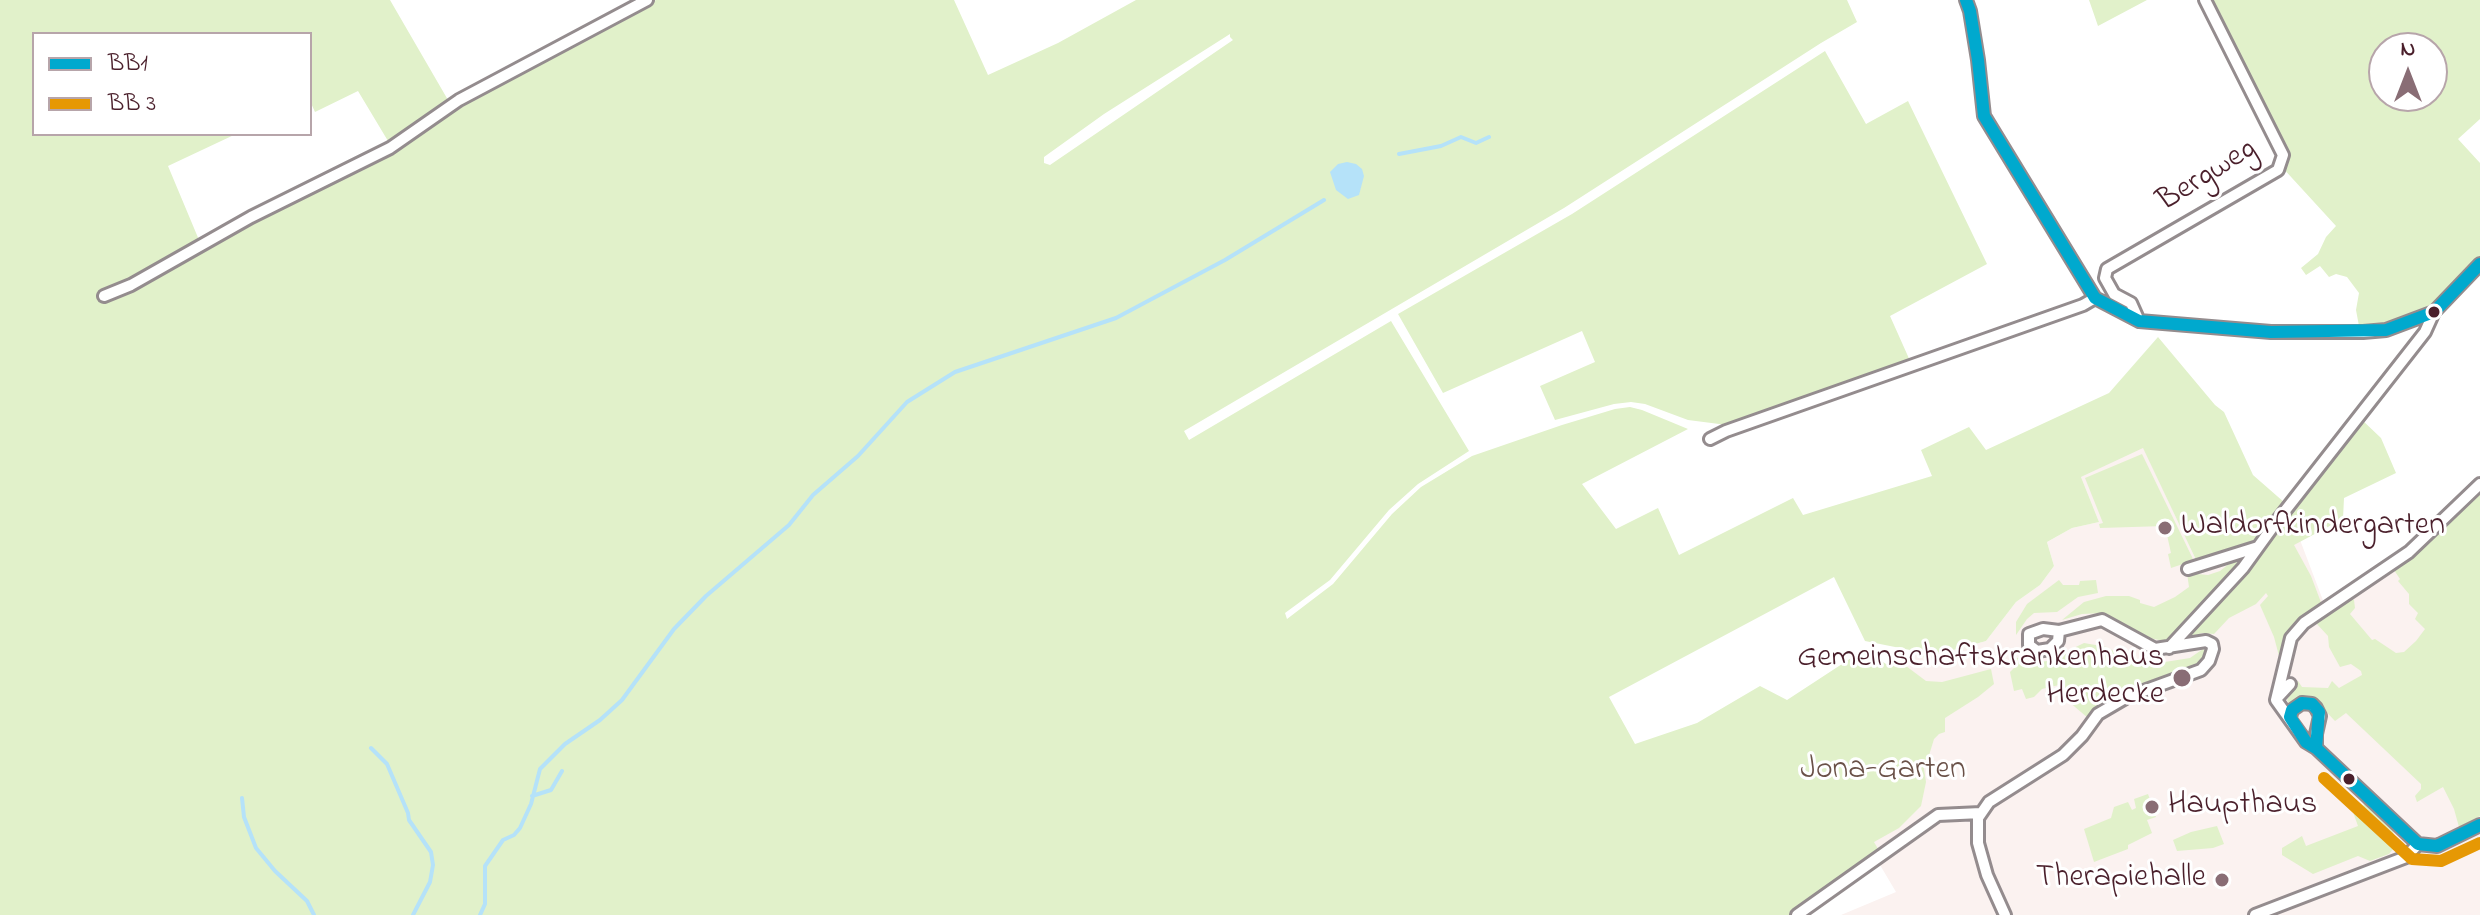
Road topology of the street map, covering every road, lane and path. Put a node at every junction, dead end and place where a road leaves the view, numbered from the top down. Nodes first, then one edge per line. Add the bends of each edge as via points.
1 (647, 0) edge
2 (1966, 0) edge
3 (2205, 0) edge
4 (2480, 264) edge
5 (104, 296) dead end
6 (2095, 298) junction
7 (2434, 312) junction
8 (2139, 321) junction
9 (1710, 439) dead end
10 (2480, 484) edge
11 (2258, 547) junction
12 (2188, 569) dead end
13 (2059, 631) dead end
14 (2169, 648) junction
15 (2290, 684) dead end
16 (2276, 700) junction
17 (2290, 717) junction
18 (2316, 742) junction
19 (1981, 813) junction
20 (2480, 825) edge
21 (2418, 844) junction
22 (1797, 915) edge
23 (2005, 915) edge
24 (2255, 915) edge

1 - 5 street via 459,100 390,148
2 - 6 street via 1984,116
3 - 8 street, Bergweg via 2283,155 2278,170 2107,269 2105,278 2114,294 2131,303
4 - 7 street
6 - 8 street
6 - 9 street
7 - 8 street via 2405,325 2363,332 2271,332
7 - 11 street via 2425,332
10 - 16 street via 2409,552 2304,623 2291,638
11 - 12 street
11 - 14 street
13 - 14 street via 2102,620 2151,648
14 - 19 street via 2206,641 2213,649 2201,670 2127,697 2098,714 2063,755 1989,802
15 - 16 street
16 - 17 street
17 - 18 street via 2306,742
17 - 18 street via 2298,705 2312,704 2320,716
18 - 21 street
19 - 22 street via 1938,815
19 - 23 street via 1978,843
20 - 21 street via 2437,846
21 - 24 street via 2406,857

